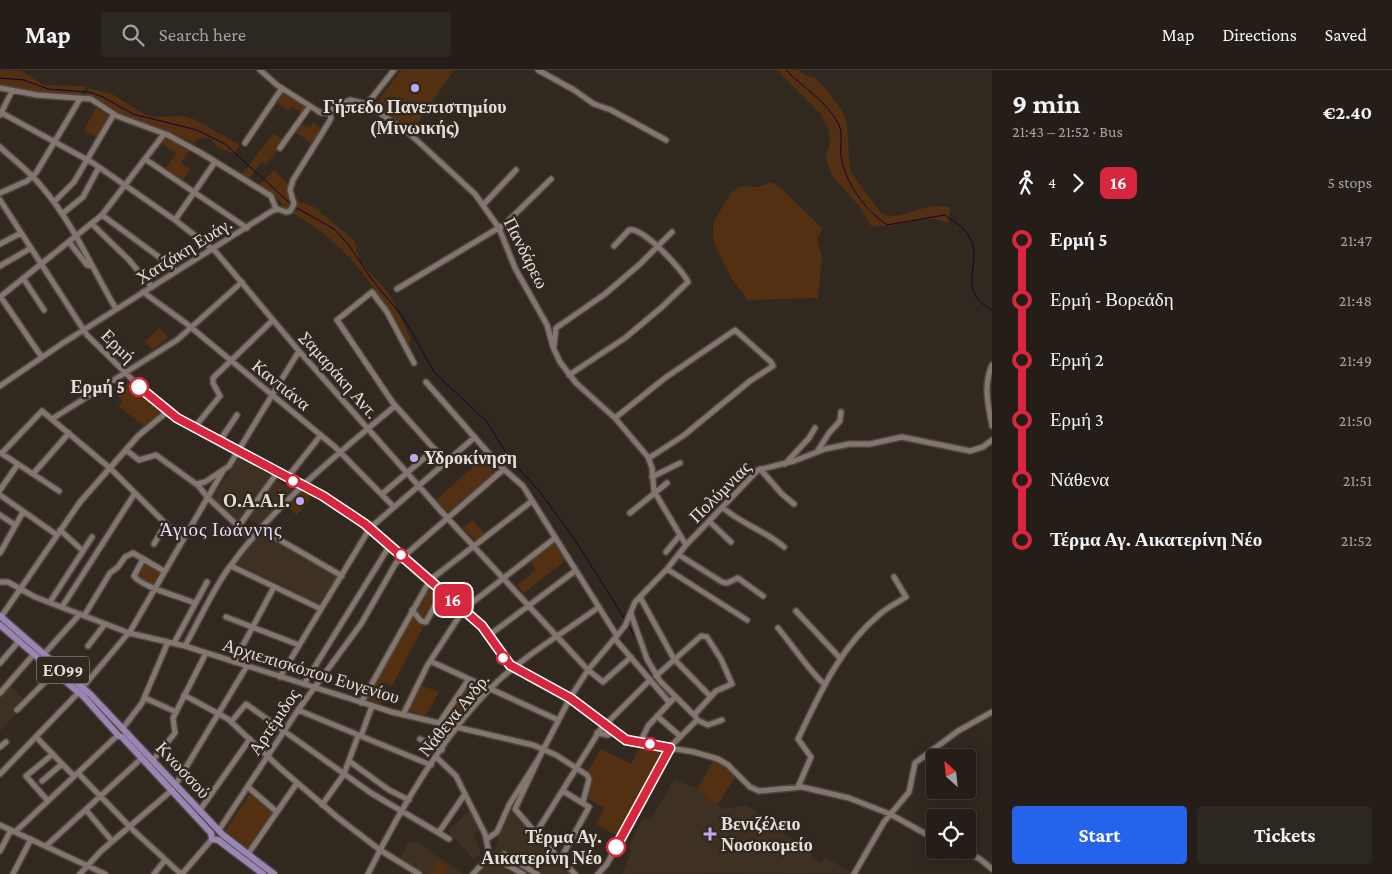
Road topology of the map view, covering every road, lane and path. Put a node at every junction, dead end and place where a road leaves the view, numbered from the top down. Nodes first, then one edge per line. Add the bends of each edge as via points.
1 (260, 70) edge
2 (394, 70) edge
3 (538, 70) edge
4 (0, 88) edge
5 (282, 88) junction
6 (12, 91) junction
7 (80, 98) junction
8 (366, 104) junction
9 (310, 106) junction
10 (330, 112) junction
11 (0, 113) edge
12 (114, 114) junction
13 (164, 134) junction
14 (666, 140) dead end
15 (55, 141) junction
16 (245, 142) dead end
17 (0, 147) edge
18 (280, 148) dead end
19 (88, 159) junction
20 (145, 159) junction
21 (215, 162) junction
22 (100, 167) junction
23 (516, 170) dead end
24 (33, 177) junction
25 (551, 179) dead end
26 (125, 185) junction
27 (195, 192) junction
28 (0, 193) edge
29 (0, 200) edge
30 (54, 202) junction
31 (484, 204) junction
32 (276, 209) junction
33 (62, 214) junction
34 (102, 215) junction
35 (175, 220) junction
36 (92, 224) junction
37 (247, 228) junction
38 (499, 228) junction
39 (672, 232) dead end
40 (21, 233) junction
41 (76, 237) junction
42 (69, 242) junction
43 (0, 244) edge
44 (614, 246) dead end
45 (658, 247) junction
46 (31, 248) junction
47 (213, 249) junction
48 (41, 264) junction
49 (0, 266) edge
50 (91, 266) junction
51 (175, 271) junction
52 (23, 278) junction
53 (242, 282) junction
54 (152, 287) junction
55 (397, 289) dead end
56 (143, 292) junction
57 (0, 297) edge
58 (116, 309) junction
59 (44, 310) dead end
60 (273, 320) junction
61 (192, 328) junction
62 (84, 329) junction
63 (299, 351) junction
64 (554, 351) junction
65 (41, 356) junction
66 (230, 361) junction
67 (414, 363) dead end
68 (992, 365) edge
69 (125, 373) junction
70 (569, 375) junction
71 (426, 382) dead end
72 (0, 386) edge
73 (272, 396) junction
74 (395, 406) junction
75 (167, 412) junction
76 (841, 412) dead end
77 (237, 415) dead end
78 (615, 418) junction
79 (52, 419) junction
80 (992, 426) edge
81 (194, 428) junction
82 (815, 428) dead end
83 (368, 429) junction
84 (69, 433) junction
85 (320, 435) junction
86 (475, 437) junction
87 (992, 440) edge
88 (219, 442) junction
89 (435, 449) junction
90 (126, 450) junction
91 (238, 452) junction
92 (340, 452) junction
93 (817, 452) junction
94 (1, 453) edge
95 (649, 458) junction
96 (446, 462) junction
97 (18, 464) junction
98 (680, 464) dead end
99 (785, 464) junction
100 (111, 469) junction
101 (504, 469) junction
102 (760, 469) junction
103 (223, 471) junction
104 (276, 473) junction
105 (407, 473) junction
106 (33, 474) junction
107 (652, 477) junction
108 (287, 478) junction
109 (197, 484) junction
110 (667, 484) dead end
111 (301, 485) junction
112 (418, 486) junction
113 (0, 490) edge
114 (654, 491) junction
115 (59, 492) dead end
116 (135, 493) junction
117 (382, 494) junction
118 (0, 495) edge
119 (208, 498) junction
120 (532, 501) junction
121 (794, 504) dead end
122 (394, 507) junction
123 (722, 507) junction
124 (23, 512) junction
125 (630, 513) dead end
126 (0, 515) edge
127 (447, 517) junction
128 (709, 521) junction
129 (166, 523) junction
130 (15, 525) junction
131 (238, 527) junction
132 (370, 528) junction
133 (261, 529) junction
134 (59, 533) junction
135 (680, 535) junction
136 (92, 537) dead end
137 (555, 538) junction
138 (182, 540) junction
139 (252, 540) junction
140 (731, 542) dead end
141 (154, 544) dead end
142 (390, 545) junction
143 (474, 545) junction
144 (686, 545) junction
145 (784, 547) dead end
146 (83, 551) junction
147 (666, 552) dead end
148 (0, 553) edge
149 (679, 555) junction
150 (402, 556) junction
151 (143, 559) junction
152 (230, 566) junction
153 (667, 569) junction
154 (164, 571) junction
155 (575, 571) junction
156 (342, 576) junction
157 (504, 577) junction
158 (894, 577) dead end
159 (0, 578) edge
160 (430, 580) junction
161 (0, 582) edge
162 (8, 582) junction
163 (207, 582) dead end
164 (274, 587) junction
165 (155, 588) junction
166 (22, 590) junction
167 (443, 591) junction
168 (763, 596) dead end
169 (640, 597) junction
170 (50, 602) junction
171 (195, 603) junction
172 (529, 606) junction
173 (62, 607) junction
174 (599, 607) junction
175 (321, 608) junction
176 (464, 609) junction
177 (412, 610) junction
178 (796, 611) dead end
179 (631, 614) junction
180 (82, 615) junction
181 (1, 616) edge
182 (226, 617) dead end
183 (747, 620) dead end
184 (105, 624) junction
185 (0, 625) edge
186 (252, 627) junction
187 (778, 628) dead end
188 (129, 633) junction
189 (488, 636) junction
190 (559, 636) junction
191 (616, 638) junction
192 (19, 641) junction
193 (171, 643) junction
194 (299, 645) junction
195 (88, 646) dead end
196 (185, 646) junction
197 (206, 653) junction
198 (34, 654) junction
199 (44, 654) junction
200 (631, 657) junction
201 (840, 658) junction
202 (674, 659) junction
203 (430, 661) junction
204 (234, 662) junction
205 (0, 663) edge
206 (247, 666) junction
207 (515, 668) junction
208 (588, 670) junction
209 (55, 672) junction
210 (656, 676) junction
211 (280, 677) junction
212 (469, 679) junction
213 (649, 681) junction
214 (304, 684) junction
215 (824, 684) junction
216 (314, 687) junction
217 (490, 689) junction
218 (81, 690) junction
219 (0, 693) edge
220 (184, 695) junction
221 (710, 696) junction
222 (675, 697) junction
223 (145, 698) junction
224 (570, 698) junction
225 (669, 702) junction
226 (361, 703) junction
227 (372, 706) junction
228 (17, 710) dead end
229 (298, 710) junction
230 (176, 712) junction
231 (218, 712) junction
232 (992, 712) edge
233 (403, 715) junction
234 (657, 716) junction
235 (696, 717) junction
236 (558, 720) junction
237 (722, 720) dead end
238 (231, 722) junction
239 (440, 722) junction
240 (604, 724) junction
241 (458, 727) junction
242 (284, 730) junction
243 (121, 732) junction
244 (614, 732) junction
245 (597, 733) junction
246 (360, 736) junction
247 (680, 736) junction
248 (36, 737) junction
249 (250, 739) junction
250 (420, 739) dead end
251 (6, 742) dead end
252 (640, 743) junction
253 (0, 747) edge
254 (670, 748) junction
255 (543, 749) junction
256 (442, 750) junction
257 (53, 754) junction
258 (267, 756) junction
259 (142, 758) junction
260 (436, 758) junction
261 (154, 760) junction
262 (349, 761) junction
263 (62, 764) junction
264 (431, 765) junction
265 (576, 767) junction
266 (0, 774) edge
267 (344, 774) junction
268 (76, 775) junction
269 (42, 781) dead end
270 (297, 784) junction
271 (174, 787) junction
272 (248, 787) junction
273 (798, 788) junction
274 (562, 791) junction
275 (465, 794) junction
276 (101, 796) junction
277 (409, 800) junction
278 (48, 802) junction
279 (583, 802) junction
280 (322, 805) junction
281 (512, 806) junction
282 (86, 810) junction
283 (200, 810) junction
284 (402, 811) junction
285 (278, 812) junction
286 (890, 814) junction
287 (0, 825) edge
288 (129, 826) junction
289 (13, 831) junction
290 (439, 832) junction
291 (536, 833) junction
292 (216, 834) junction
293 (926, 834) edge
294 (31, 839) junction
295 (449, 839) dead end
296 (487, 840) junction
297 (112, 841) junction
298 (46, 846) junction
299 (380, 850) junction
300 (0, 851) edge
301 (248, 854) junction
302 (488, 854) junction
303 (976, 857) edge
304 (166, 860) junction
305 (560, 860) junction
306 (503, 861) junction
307 (86, 865) junction
308 (992, 869) edge
309 (97, 872) edge
310 (13, 874) edge
311 (80, 874) edge
312 (104, 874) edge
313 (154, 874) edge
314 (182, 874) edge
315 (263, 874) edge
316 (274, 874) edge
317 (368, 874) edge
318 (419, 874) edge
319 (474, 874) edge
320 (523, 874) edge
321 (537, 874) edge
322 (575, 874) edge
323 (598, 874) edge
324 (854, 874) edge

1 - 5 street
2 - 8 street
3 - 14 street via 594,104 612,110
4 - 6 street
5 - 9 street
5 - 16 street
6 - 7 street
6 - 11 street
7 - 12 street via 91,100
7 - 15 street
8 - 10 street via 350,100
8 - 31 street, Πανδάρεω via 410,135
9 - 10 street via 321,113
9 - 18 street
10 - 32 street, Χατζάκη Ευάγ. via 330,120 292,184 292,208 287,212
11 - 15 street, Σαμαράκη Αντ.
12 - 13 street
12 - 19 street
13 - 20 street
13 - 21 street
15 - 19 street, Σαμαράκη Αντ.
15 - 24 street
17 - 24 street
19 - 22 street, Σαμαράκη Αντ.
19 - 30 street via 72,185
20 - 26 street
20 - 27 street
21 - 27 street
21 - 32 street via 271,196
22 - 26 street, Σαμαράκη Αντ.
22 - 33 street via 83,198
23 - 31 street
24 - 28 street
24 - 30 street
25 - 38 street
26 - 34 street
26 - 35 street, Σαμαράκη Αντ.
27 - 35 street
27 - 37 street
29 - 40 street, Ερμή
30 - 33 street
31 - 38 street, Πανδάρεω
32 - 37 street, Χατζάκη Ευάγ.
33 - 41 street
34 - 36 street
34 - 51 street
35 - 47 street, Σαμαράκη Αντ.
36 - 41 street
36 - 54 street via 128,258
37 - 47 street, Χατζάκη Ευάγ.
38 - 55 street
38 - 64 street, Πανδάρεω via 515,268 548,325
39 - 45 street
40 - 43 street
40 - 46 street, Ερμή
41 - 42 street
41 - 50 street
42 - 48 street
42 - 50 street
44 - 45 street via 632,229
45 - 64 street via 604,294 556,328
45 - 70 street via 687,278 685,286 625,338
46 - 48 street, Ερμή
46 - 49 street
47 - 51 street, Χατζάκη Ευάγ.
47 - 53 street, Σαμαράκη Αντ.
48 - 52 street
48 - 62 street, Ερμή
50 - 58 street
51 - 54 street, Χατζάκη Ευάγ.
52 - 57 street
52 - 59 street
53 - 60 street, Σαμαράκη Αντ.
53 - 61 street
54 - 56 street, Χατζάκη Ευάγ.
56 - 58 street, Χατζάκη Ευάγ.
56 - 61 street, Καντιάνα
57 - 65 street
58 - 62 street, Χατζάκη Ευάγ.
60 - 63 street, Σαμαράκη Αντ.
60 - 66 street
61 - 66 street, Καντιάνα
61 - 69 street
62 - 65 street, Χατζάκη Ευάγ.
62 - 69 street, Ερμή
63 - 73 street
63 - 83 street, Σαμαράκη Αντ.
64 - 70 street, Πανδάρεω
65 - 72 street, Χατζάκη Ευάγ.
66 - 73 street, Καντιάνα
66 - 81 street via 213,380 219,397
67 - 74 street via 387,312 372,292 337,322
68 - 80 street via 986,392
69 - 75 street, Ερμή
69 - 79 street
70 - 78 street, Πανδάρεω
71 - 86 street
73 - 85 street, Καντιάνα
73 - 91 street
74 - 83 street
74 - 89 street
75 - 81 street, Ερμή
75 - 90 street
76 - 93 street via 840,421
77 - 88 street
78 - 95 street, Πανδάρεω
78 - 95 street via 665,378 735,330 773,365 683,436
79 - 84 street
79 - 94 street via 42,411
81 - 88 street, Ερμή
82 - 99 street
83 - 92 street
83 - 105 street, Σαμαράκη Αντ.
84 - 100 street
84 - 106 street
85 - 92 street, Καντιάνα
85 - 108 street
86 - 96 street
86 - 101 street
87 - 93 street, Πολύμνιας via 970,452 908,437 864,445 849,444
88 - 91 street, Ερμή
89 - 96 street
89 - 105 street
90 - 100 street
90 - 109 street via 139,460 158,456
91 - 103 street
91 - 104 street, Ερμή
92 - 111 street
92 - 117 street, Καντιάνα
93 - 99 street, Πολύμνιας
94 - 97 street
95 - 107 street
96 - 112 street
97 - 106 street
97 - 113 street
98 - 107 street
99 - 102 street, Πολύμνιας
100 - 116 street
100 - 134 street via 80,502
101 - 120 street
101 - 127 street, Αρτέμιδος
102 - 121 street
102 - 123 street, Πολύμνιας
103 - 109 street
103 - 119 street
104 - 108 street, Ερμή
104 - 131 street
105 - 112 street, Σαμαράκη Αντ.
105 - 117 street
106 - 115 street
107 - 114 street
108 - 111 street, Ερμή
109 - 119 street
110 - 114 street
111 - 132 street, Ερμή via 329,499
111 - 133 street
112 - 122 street
112 - 127 street, Σαμαράκη Αντ.
114 - 125 street
114 - 135 street
116 - 129 street
116 - 173 street
117 - 122 street, Καντιάνα
118 - 124 street
119 - 131 street
119 - 138 street
120 - 137 street
120 - 143 street
122 - 132 street
123 - 128 street, Πολύμνιας
123 - 145 street via 734,518
124 - 130 street
124 - 134 street
126 - 130 street
127 - 143 street, Σαμαράκη Αντ.
127 - 150 street, Αρτέμιδος
128 - 140 street
128 - 144 street, Πολύμνιας
129 - 138 street
129 - 141 street
130 - 148 street
131 - 139 street
132 - 142 street, Ερμή
132 - 156 street
133 - 139 street
133 - 156 street
134 - 146 street
134 - 166 street
135 - 144 street
135 - 147 street
136 - 146 street
137 - 155 street
137 - 157 street
138 - 154 street
139 - 152 street
142 - 150 street, Ερμή
142 - 214 street
143 - 157 street, Σαμαράκη Αντ.
143 - 160 street
144 - 149 street, Πολύμνιας
146 - 170 street
149 - 153 street, Πολύμνιας
149 - 168 street via 719,581 727,583 738,578
150 - 160 street, Ερμή
150 - 216 street, Αρτέμιδος via 361,624
151 - 154 street
151 - 165 street via 134,577
151 - 180 street via 133,553 125,557 110,573
152 - 164 street
152 - 196 street
153 - 169 street, Πολύμνιας
153 - 183 street
154 - 165 street
155 - 172 street
155 - 174 street
156 - 175 street
157 - 172 street, Σαμαράκη Αντ.
157 - 176 street
158 - 201 street via 906,597 877,616
159 - 162 street
160 - 167 street, Ερμή
160 - 177 street
161 - 162 street, Αρχιεπισκόπου Ευγενίου
162 - 166 street, Αρχιεπισκόπου Ευγενίου
163 - 171 street
164 - 175 street
164 - 186 street
165 - 171 street
165 - 188 street
166 - 170 street, Αρχιεπισκόπου Ευγενίου
166 - 181 street
167 - 176 street, Ερμή
167 - 177 street via 424,622
169 - 179 street, Πολύμνιας
169 - 202 street
170 - 173 street, Αρχιεπισκόπου Ευγενίου
171 - 193 street
172 - 189 street
172 - 190 street, Σαμαράκη Αντ.
173 - 180 street, Αρχιεπισκόπου Ευγενίου
174 - 190 street, Νάθενα Ανδρ.
174 - 191 street
175 - 194 street
176 - 189 street, Ερμή
176 - 203 street
177 - 226 street
178 - 201 street
179 - 191 street, Πολύμνιας
179 - 210 street
180 - 184 street, Αρχιεπισκόπου Ευγενίου
180 - 199 street
181 - 199 main road, Κνωσσού / ΕΟ99
182 - 186 street
184 - 188 street, Αρχιεπισκόπου Ευγενίου
184 - 195 street
185 - 192 main road, Κνωσσού / ΕΟ99
186 - 194 street
186 - 204 street
187 - 215 street via 799,652 803,663
188 - 193 street, Αρχιεπισκόπου Ευγενίου
188 - 218 street
189 - 207 street, Ερμή
190 - 207 street, Νάθενα Ανδρ.
190 - 208 street, Σαμαράκη Αντ.
191 - 200 street
191 - 208 street, Πολύμνιας
192 - 198 main road, Κνωσσού / ΕΟ99
192 - 205 street
193 - 196 street, Αρχιεπισκόπου Ευγενίου
193 - 223 street
194 - 211 street
196 - 197 street, Αρχιεπισκόπου Ευγενίου
197 - 204 street, Αρχιεπισκόπου Ευγενίου
197 - 220 street
198 - 209 main road, Κνωσσού / ΕΟ99
198 - 219 street
199 - 218 main road, Κνωσσού / ΕΟ99
200 - 208 street via 603,682
200 - 213 street
201 - 215 street
202 - 210 street
202 - 221 street
202 - 221 street via 701,636 707,637 722,659 732,684
203 - 212 street
203 - 233 street
204 - 206 street, Αρχιεπισκόπου Ευγενίου
206 - 211 street, Αρχιεπισκόπου Ευγενίου
206 - 231 street
207 - 217 street, Νάθενα Ανδρ.
207 - 224 street, Ερμή
208 - 224 street, Πολύμνιας
209 - 218 main road, Κνωσσού / ΕΟ99
209 - 228 street
210 - 222 street
211 - 214 street, Αρχιεπισκόπου Ευγενίου
212 - 217 street
212 - 239 street
213 - 225 street
213 - 240 street
214 - 216 street, Αρχιεπισκόπου Ευγενίου
215 - 273 street via 798,739 811,758
216 - 226 street, Αρχιεπισκόπου Ευγενίου
216 - 229 street, Αρτέμιδος
217 - 236 street
217 - 241 street, Νάθενα Ανδρ.
218 - 243 main road, Κνωσσού / ΕΟ99
218 - 248 street
220 - 230 street
220 - 231 street
221 - 235 street
222 - 225 street
222 - 235 street
223 - 230 street
223 - 243 street
224 - 236 street, Πολύμνιας
224 - 240 street, Ερμή
225 - 234 street
226 - 227 street, Αρχιεπισκόπου Ευγενίου
227 - 233 street, Αρχιεπισκόπου Ευγενίου
227 - 246 street
229 - 242 street, Αρτέμιδος
229 - 246 street
230 - 261 street via 173,721 175,733
231 - 238 street
231 - 271 street
232 - 286 street via 953,734 915,763 909,792
233 - 239 street, Αρχιεπισκόπου Ευγενίου
234 - 247 street
234 - 252 street
235 - 237 street via 708,725
235 - 247 street
236 - 255 street, Πολύμνιας
238 - 242 street via 246,704
238 - 249 street
239 - 241 street, Αρχιεπισκόπου Ευγενίου
240 - 244 street, Ερμή
240 - 245 street
241 - 255 street, Αρχιεπισκόπου Ευγενίου
241 - 256 street, Νάθενα Ανδρ.
242 - 258 street, Αρτέμιδος
242 - 267 street
243 - 259 main road, Κνωσσού / ΕΟ99
243 - 261 main road, Κνωσσού / ΕΟ99
243 - 268 street
244 - 245 street via 608,735
244 - 252 street via 626,740
245 - 265 street
246 - 262 street
246 - 264 street
247 - 254 street
248 - 257 street
248 - 266 street
249 - 258 street
249 - 283 street
250 - 256 street
251 - 253 street
252 - 254 street
254 - 273 street via 706,754 720,760 757,791
254 - 323 street via 607,864
255 - 265 street, Αρχιεπισκόπου Ευγενίου
255 - 281 street, Πολύμνιας via 530,779
256 - 260 street, Νάθενα Ανδρ.
257 - 263 street
257 - 278 street via 26,778
258 - 270 street
258 - 272 street, Αρτέμιδος
259 - 271 main road, Κνωσσού / ΕΟ99
259 - 276 street
260 - 264 street, Νάθενα Ανδρ.
260 - 275 street via 453,772
261 - 271 main road, Κνωσσού / ΕΟ99
262 - 267 street
262 - 277 street via 389,790
263 - 268 street
263 - 269 street
264 - 277 street, Νάθενα Ανδρ.
265 - 274 street
265 - 279 street via 589,778
267 - 280 street
267 - 284 street
268 - 276 street
268 - 278 street
270 - 280 street
270 - 285 street
271 - 283 main road, Κνωσσού / ΕΟ99
271 - 288 street
271 - 292 main road, Κνωσσού / ΕΟ99
272 - 285 street
272 - 292 street, Αρτέμιδος
273 - 286 street via 841,796
274 - 279 street
274 - 291 street
275 - 290 street
275 - 296 street
276 - 282 street
276 - 288 street
277 - 284 street, Νάθενα Ανδρ.
278 - 289 street
279 - 305 street via 589,807
280 - 299 street
281 - 291 street
281 - 296 street, Πολύμνιας via 497,832
282 - 297 street
282 - 298 street
283 - 292 main road, Κνωσσού / ΕΟ99
284 - 290 street
284 - 299 street, Νάθενα Ανδρ.
285 - 301 street
286 - 293 street
286 - 324 street
287 - 289 street
288 - 297 street
288 - 304 street
289 - 294 street
289 - 300 street
290 - 295 street
291 - 305 street
292 - 301 main road, Κνωσσού / ΕΟ99
292 - 314 street, Αρτέμιδος
292 - 315 main road, Κνωσσού / ΕΟ99
294 - 298 street
294 - 310 street
296 - 302 street
297 - 307 street
298 - 307 street
299 - 317 street, Νάθενα Ανδρ.
299 - 318 street
301 - 316 main road, Κνωσσού / ΕΟ99
302 - 306 street
302 - 319 street via 485,863
303 - 308 street
304 - 313 street
304 - 314 street
305 - 322 street
306 - 320 street
306 - 321 street via 504,854
307 - 309 street
307 - 311 street
309 - 312 street

